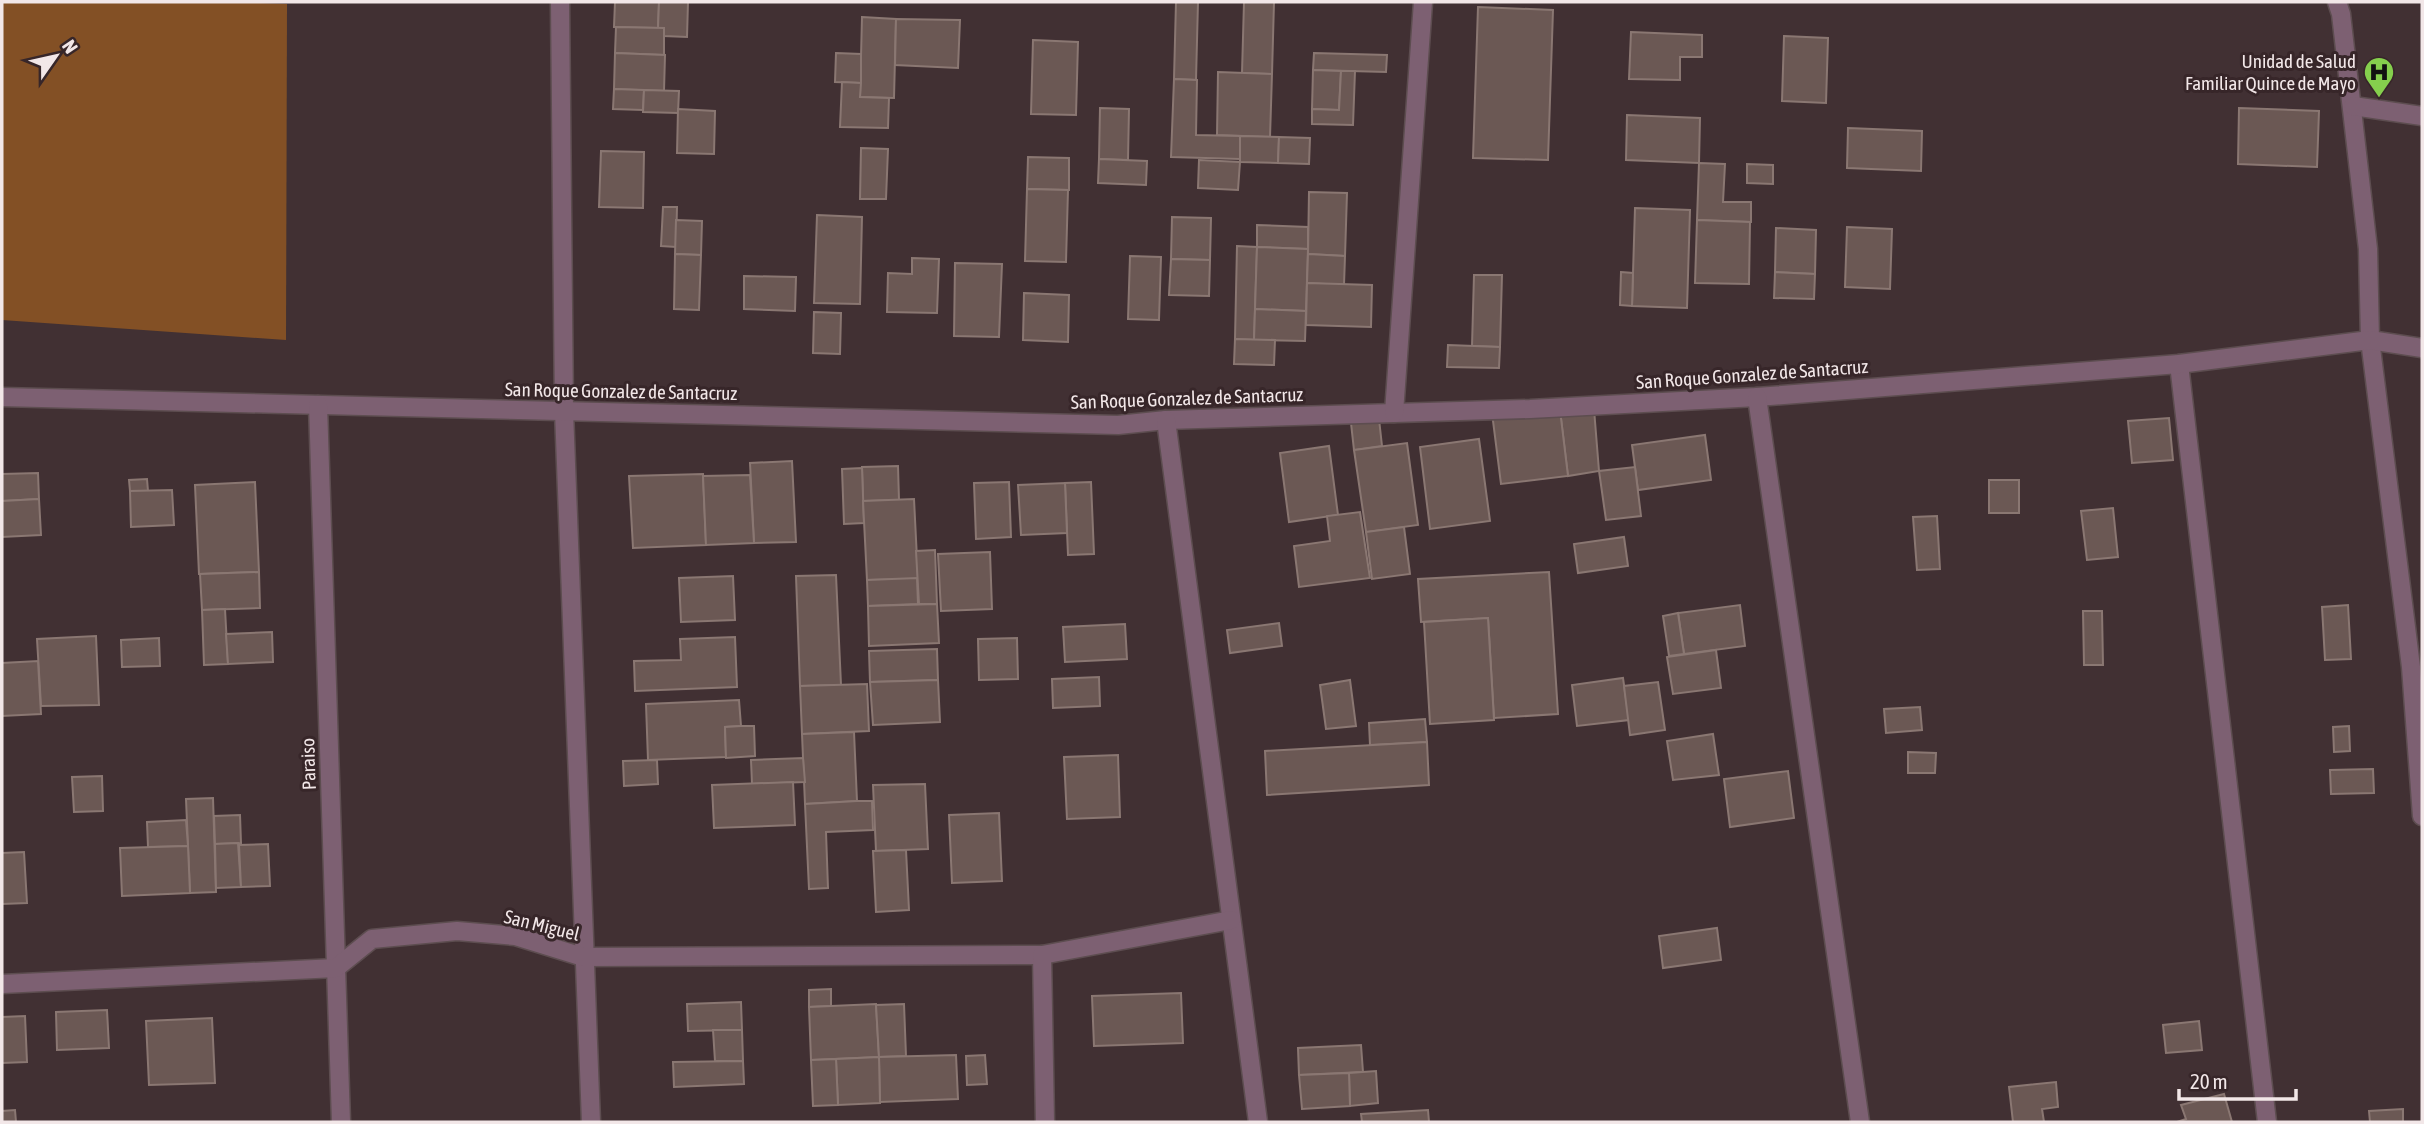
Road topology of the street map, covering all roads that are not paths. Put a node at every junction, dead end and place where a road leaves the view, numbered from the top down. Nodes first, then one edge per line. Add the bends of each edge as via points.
1 (560, 2) edge
2 (1423, 2) edge
3 (2337, 2) edge
4 (2353, 106) junction
5 (2422, 116) edge
6 (2370, 340) junction
7 (2422, 348) edge
8 (2179, 364) junction
9 (2, 397) edge
10 (1757, 397) junction
11 (318, 405) junction
12 (564, 411) junction
13 (1394, 413) junction
14 (1166, 421) junction
15 (2422, 816) edge
16 (1231, 920) junction
17 (1042, 955) junction
18 (583, 957) junction
19 (336, 968) junction
20 (2, 984) edge
21 (341, 1122) edge
22 (591, 1122) edge
23 (1045, 1122) edge
24 (1258, 1122) edge
25 (1860, 1122) edge
26 (2267, 1122) edge

1 - 12 street
2 - 13 street
3 - 4 street
4 - 5 street
4 - 6 street via 2368,249
6 - 7 street, San Roque Gonzalez de Santacruz
6 - 8 street, San Roque Gonzalez de Santacruz
6 - 15 street via 2411,667
8 - 10 street, San Roque Gonzalez de Santacruz
8 - 26 street
9 - 11 street, San Roque Gonzalez de Santacruz
10 - 13 street, San Roque Gonzalez de Santacruz
10 - 25 street
11 - 12 street, San Roque Gonzalez de Santacruz
11 - 19 street, Paraiso
12 - 14 street, San Roque Gonzalez de Santacruz via 1105,424
12 - 18 street
13 - 14 street, San Roque Gonzalez de Santacruz
14 - 16 street
16 - 17 street, San Miguel
16 - 24 street
17 - 18 street, San Miguel
17 - 23 street
18 - 19 street, San Miguel via 515,936 457,931 372,939
18 - 22 street
19 - 20 street
19 - 21 street, Paraiso

